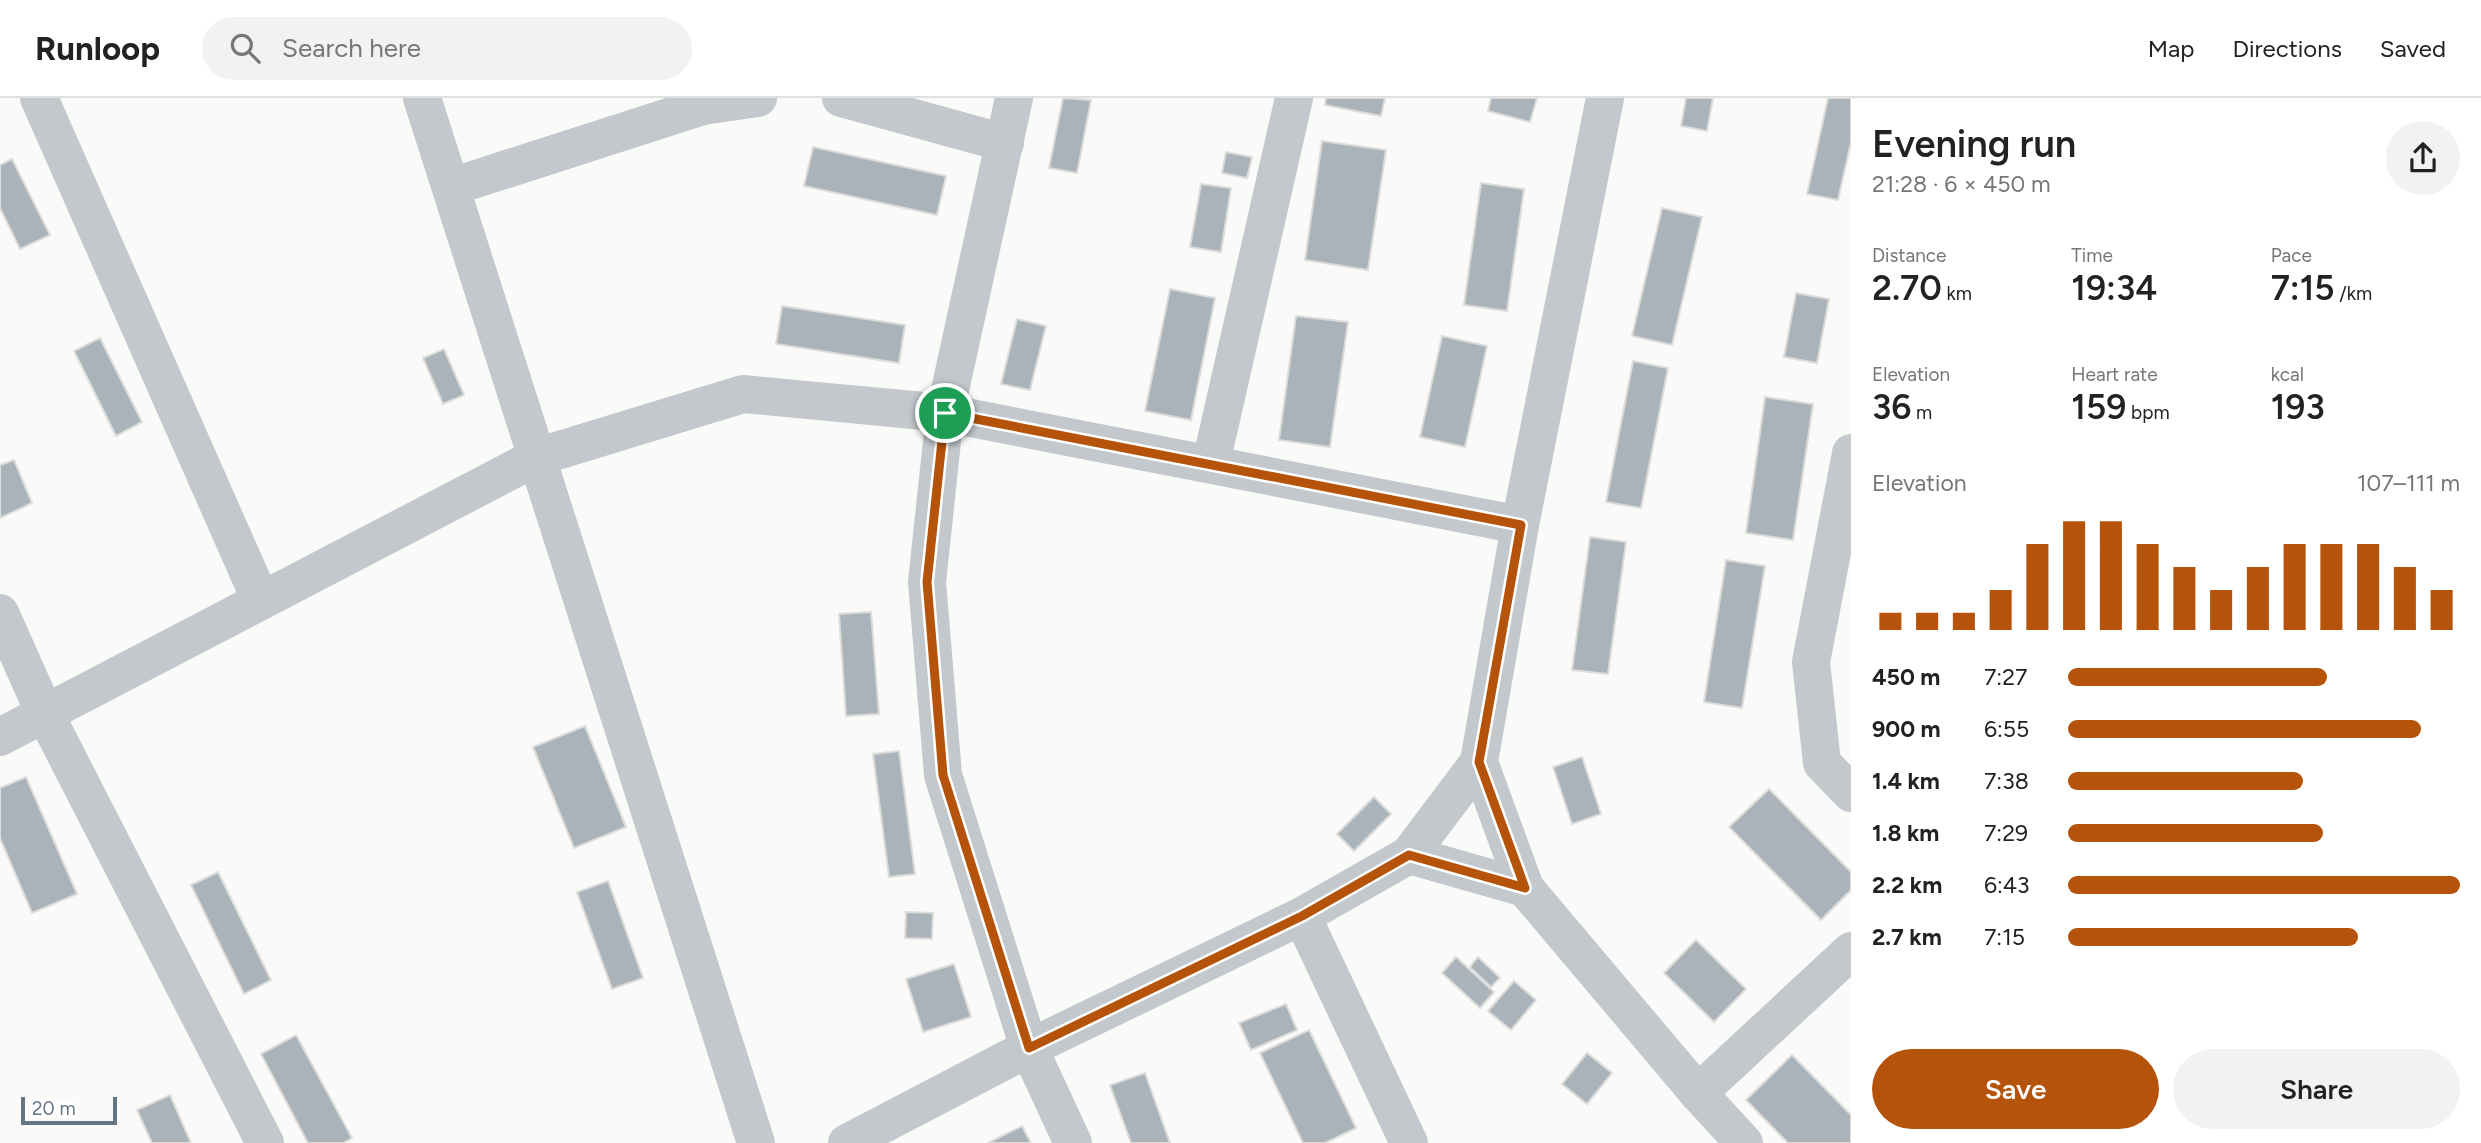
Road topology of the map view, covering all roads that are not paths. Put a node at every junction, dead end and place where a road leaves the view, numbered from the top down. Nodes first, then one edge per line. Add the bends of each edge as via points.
1 (39, 98) edge
2 (422, 98) edge
3 (758, 98) edge
4 (841, 98) edge
5 (1014, 98) edge
6 (1294, 98) edge
7 (1605, 98) edge
8 (1005, 143) junction
9 (452, 187) junction
10 (945, 413) junction
11 (1851, 453) edge
12 (537, 457) junction
13 (1211, 463) junction
14 (1521, 525) junction
15 (261, 601) junction
16 (0, 613) edge
17 (45, 714) junction
18 (0, 737) edge
19 (1479, 762) junction
20 (1851, 793) edge
21 (1409, 855) junction
22 (1525, 888) junction
23 (1302, 916) junction
24 (1851, 951) edge
25 (1029, 1048) junction
26 (1698, 1093) junction
27 (265, 1143) edge
28 (757, 1143) edge
29 (847, 1143) edge
30 (1073, 1143) edge
31 (1409, 1143) edge
32 (1744, 1143) edge

1 - 15 street
2 - 9 street
3 - 9 street via 703,106
4 - 8 street
5 - 8 street
6 - 13 street
7 - 14 street
8 - 10 street
9 - 12 street
10 - 12 street via 743,394
10 - 13 street
10 - 25 street via 927,582 943,775
11 - 20 street via 1811,662 1822,763
12 - 15 street
12 - 28 street
13 - 14 street
14 - 19 street
15 - 17 street
16 - 17 street
17 - 18 street
17 - 27 street
19 - 21 street
19 - 22 street
21 - 22 street
21 - 23 street
22 - 26 street
23 - 25 street
23 - 31 street
24 - 26 street
25 - 29 street
25 - 30 street
26 - 32 street

